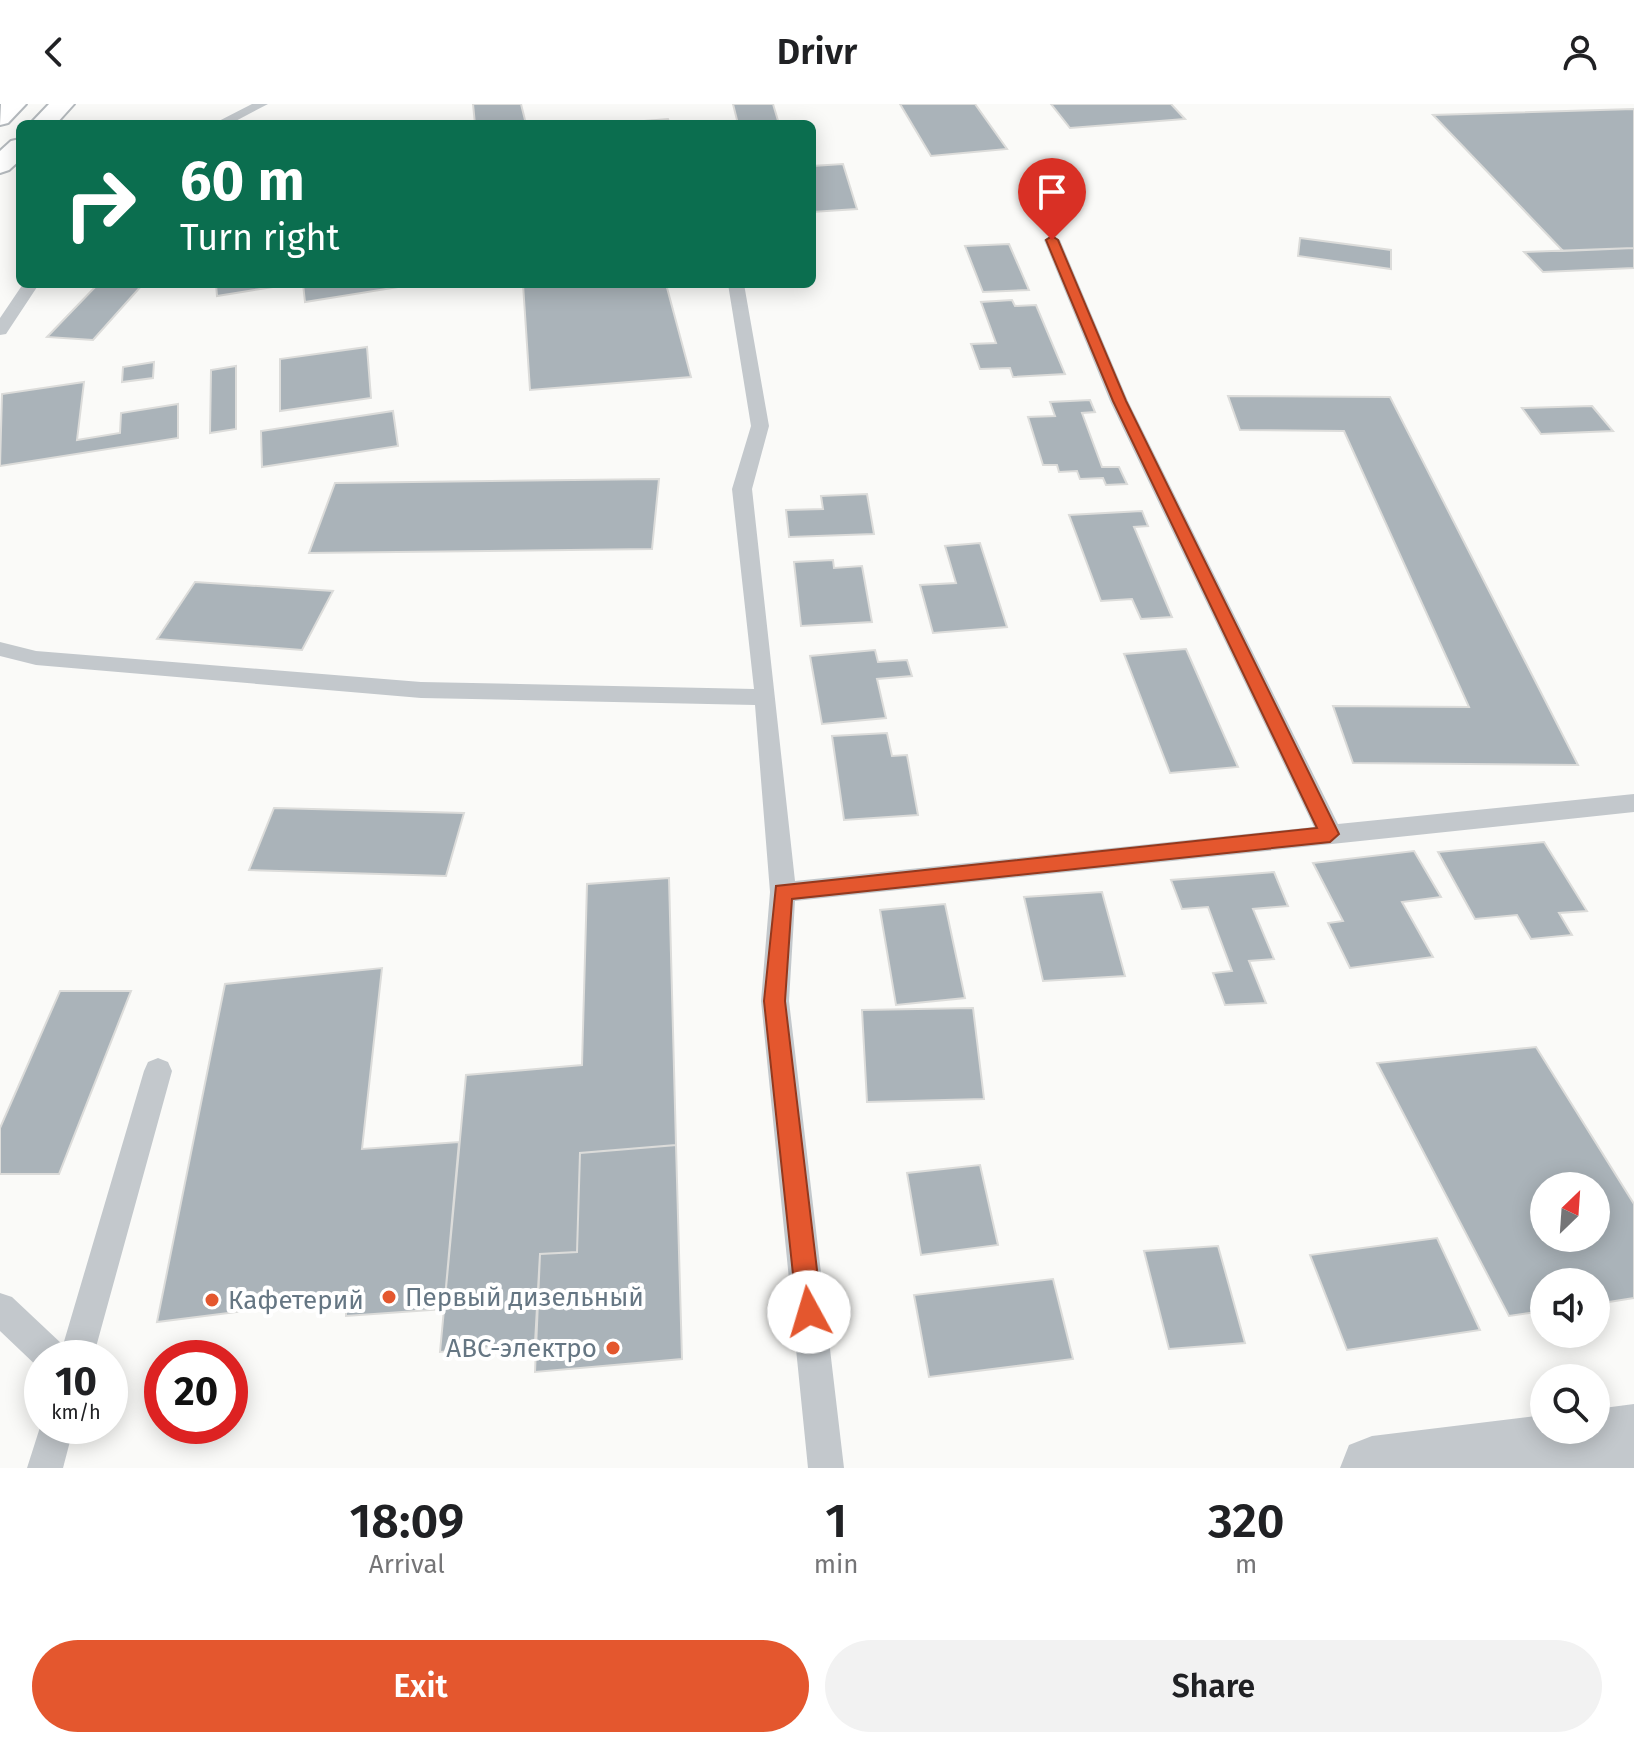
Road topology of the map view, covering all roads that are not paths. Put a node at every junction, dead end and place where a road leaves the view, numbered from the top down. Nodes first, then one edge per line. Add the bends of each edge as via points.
1 (62, 104) edge
2 (262, 104) edge
3 (46, 120) edge
4 (228, 120) edge
5 (16, 150) edge
6 (0, 165) edge
7 (1052, 240) dead end
8 (28, 288) edge
9 (737, 288) edge
10 (0, 330) edge
11 (0, 649) edge
12 (766, 697) junction
13 (1634, 803) edge
14 (1330, 834) junction
15 (783, 892) junction
16 (158, 1071) dead end
17 (0, 1309) edge
18 (33, 1340) edge
19 (81, 1340) edge
20 (1634, 1436) edge
21 (52, 1444) edge
22 (45, 1468) edge
23 (826, 1468) edge
24 (1372, 1468) edge

1 - 3 highway
2 - 4 lane
5 - 6 highway
7 - 14 lane via 1119,401
8 - 10 lane
9 - 12 lane via 760,426 742,489
11 - 12 lane via 36,658 421,690
12 - 15 lane
13 - 14 lane
14 - 15 lane
15 - 23 lane via 775,1001
16 - 19 lane
17 - 18 lane
20 - 24 street
21 - 22 lane

